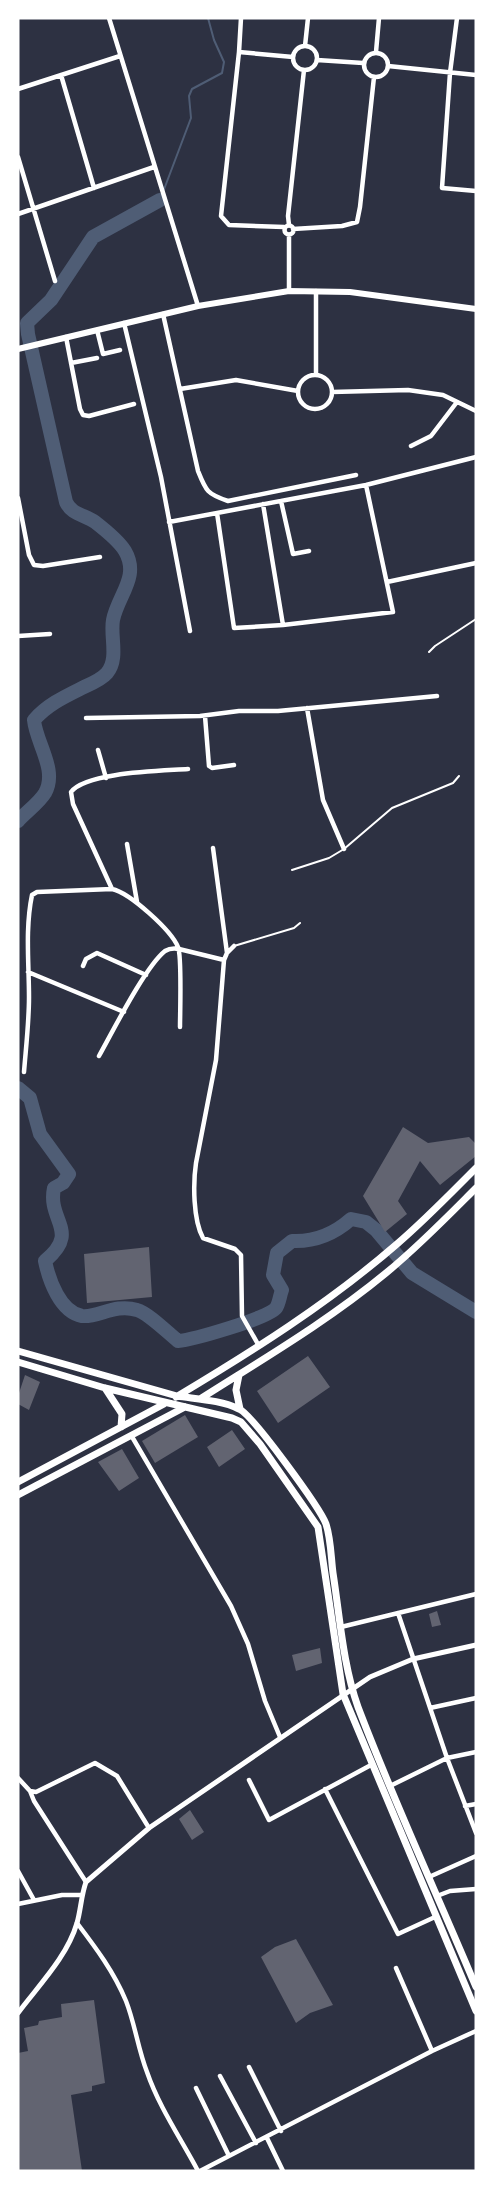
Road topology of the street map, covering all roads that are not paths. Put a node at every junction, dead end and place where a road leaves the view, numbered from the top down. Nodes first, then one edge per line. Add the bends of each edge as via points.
1 (109, 18) edge
2 (241, 18) edge
3 (308, 18) edge
4 (379, 18) edge
5 (457, 18) edge
6 (306, 46) junction
7 (239, 52) junction
8 (376, 52) junction
9 (120, 56) junction
10 (293, 57) junction
11 (317, 60) junction
12 (363, 63) junction
13 (388, 66) junction
14 (304, 70) junction
15 (450, 73) junction
16 (61, 75) junction
17 (476, 75) edge
18 (374, 77) junction
19 (18, 89) edge
20 (18, 157) edge
21 (154, 167) junction
22 (94, 188) junction
23 (476, 191) edge
24 (34, 210) junction
25 (18, 214) edge
26 (289, 227) junction
27 (289, 235) junction
28 (56, 281) dead end
29 (289, 291) junction
30 (316, 291) junction
31 (198, 306) junction
32 (476, 309) edge
33 (163, 314) junction
34 (124, 323) junction
35 (98, 330) junction
36 (66, 338) junction
37 (19, 349) edge
38 (120, 350) dead end
39 (97, 358) dead end
40 (71, 363) junction
41 (316, 375) junction
42 (180, 388) junction
43 (298, 391) junction
44 (332, 392) junction
45 (457, 402) junction
46 (134, 404) dead end
47 (476, 411) edge
48 (411, 446) dead end
49 (476, 457) edge
50 (356, 474) dead end
51 (366, 485) junction
52 (18, 498) edge
53 (281, 501) junction
54 (263, 504) junction
55 (217, 513) junction
56 (169, 522) junction
57 (309, 551) dead end
58 (100, 557) dead end
59 (476, 563) edge
60 (387, 582) junction
61 (476, 619) edge
62 (284, 625) junction
63 (190, 631) dead end
64 (50, 634) dead end
65 (18, 636) edge
66 (429, 652) dead end
67 (437, 696) dead end
68 (307, 708) junction
69 (205, 716) junction
70 (86, 718) dead end
71 (98, 750) dead end
72 (234, 765) dead end
73 (188, 769) dead end
74 (459, 776) dead end
75 (106, 778) junction
76 (127, 844) dead end
77 (213, 848) dead end
78 (344, 849) junction
79 (292, 870) dead end
80 (112, 889) junction
81 (137, 902) junction
82 (300, 923) dead end
83 (234, 946) joint
84 (179, 948) junction
85 (228, 953) junction
86 (224, 960) junction
87 (83, 966) dead end
88 (28, 972) junction
89 (146, 975) junction
90 (124, 1012) junction
91 (180, 1028) dead end
92 (99, 1056) dead end
93 (24, 1072) dead end
94 (476, 1168) edge
95 (462, 1182) junction
96 (474, 1190) edge
97 (259, 1346) junction
98 (18, 1351) edge
99 (18, 1362) edge
100 (239, 1375) junction
101 (105, 1388) junction
102 (177, 1396) junction
103 (200, 1399) junction
104 (164, 1404) junction
105 (183, 1407) junction
106 (240, 1409) junction
107 (121, 1426) junction
108 (131, 1434) junction
109 (18, 1482) edge
110 (18, 1495) edge
111 (476, 1594) edge
112 (398, 1613) junction
113 (341, 1627) junction
114 (476, 1645) edge
115 (413, 1659) junction
116 (352, 1689) junction
117 (343, 1694) junction
118 (476, 1698) edge
119 (430, 1708) junction
120 (280, 1737) junction
121 (476, 1752) edge
122 (447, 1758) junction
123 (371, 1765) junction
124 (381, 1775) junction
125 (18, 1778) edge
126 (249, 1780) dead end
127 (390, 1786) junction
128 (325, 1789) junction
129 (33, 1792) junction
130 (476, 1804) edge
131 (465, 1806) junction
132 (149, 1827) junction
133 (476, 1833) edge
134 (476, 1856) edge
135 (18, 1871) edge
136 (429, 1876) junction
137 (86, 1882) junction
138 (476, 1889) edge
139 (82, 1895) junction
140 (436, 1895) junction
141 (427, 1897) junction
142 (34, 1900) junction
143 (18, 1904) edge
144 (435, 1917) junction
145 (77, 1923) junction
146 (396, 1968) dead end
147 (476, 1987) edge
148 (476, 2011) edge
149 (18, 2013) edge
150 (476, 2031) edge
151 (432, 2051) junction
152 (249, 2067) dead end
153 (220, 2076) dead end
154 (196, 2088) dead end
155 (281, 2131) junction
156 (267, 2138) junction
157 (256, 2143) junction
158 (229, 2156) junction
159 (199, 2171) edge
160 (283, 2171) edge

1 - 9 street
2 - 7 street
3 - 6 street
4 - 8 street
5 - 15 street
6 - 10 street via 296,50
6 - 11 street via 314,50
7 - 10 street
7 - 26 street via 221,216 229,225
8 - 12 street via 366,56
8 - 13 street via 384,56
9 - 16 street
9 - 21 street
10 - 14 street via 297,67
11 - 12 street
11 - 14 street via 312,69
12 - 18 street via 365,71
13 - 15 street
13 - 18 street via 382,75
14 - 26 street
15 - 17 street
15 - 23 street via 442,188
16 - 19 street
16 - 22 street
18 - 26 street via 357,222
20 - 24 street
21 - 22 street
21 - 31 street
22 - 24 street
24 - 25 street
24 - 28 street
26 - 27 street
26 - 27 street via 285,233
27 - 29 street
29 - 30 main road
29 - 31 main road
30 - 32 main road
30 - 41 street
31 - 33 main road
33 - 34 main road
33 - 42 street
34 - 35 main road
34 - 56 street
35 - 36 main road
35 - 38 street via 103,354
36 - 37 main road
36 - 40 street
39 - 40 street
40 - 46 street via 83,415
41 - 43 street via 301,382
41 - 44 street via 324,378
42 - 43 street via 236,380
42 - 50 street via 198,471 206,490 214,496 228,501 250,498
43 - 44 street via 303,404 311,409 328,402
44 - 45 street via 408,390 443,395
45 - 47 street
45 - 48 street via 431,436
49 - 51 street
51 - 53 street
51 - 60 street
52 - 58 street via 34,565
53 - 54 street
53 - 57 street via 293,554
54 - 55 street
54 - 62 street
55 - 56 street
55 - 62 street via 234,628
56 - 63 street
59 - 60 street
60 - 62 street via 393,612
61 - 66 lane
64 - 65 street
67 - 68 street
68 - 69 street
68 - 78 street via 323,800
69 - 70 street
69 - 72 street via 209,766
71 - 75 street
73 - 75 street
74 - 78 lane via 445,787 392,808
75 - 80 street via 80,784 71,792 71,798
76 - 81 street
77 - 85 street
78 - 79 lane
80 - 81 street
80 - 88 street via 32,895 28,914
81 - 84 street
82 - 83 lane
83 - 85 street
84 - 86 street
84 - 89 street via 165,951
84 - 91 street
85 - 86 street
86 - 97 street via 216,1060 194,1176 197,1218 203,1238 235,1249 241,1255 242,1316
87 - 89 street via 86,959 97,953
88 - 90 street
88 - 93 street
89 - 90 street
90 - 92 street
94 - 95 main road
95 - 96 main road
95 - 97 main road via 398,1244 311,1312
96 - 100 main road via 393,1267 303,1334
97 - 102 main road
98 - 102 main road
99 - 101 main road
100 - 103 main road
100 - 106 main road via 236,1390
101 - 104 main road
101 - 107 main road via 122,1414
102 - 103 main road
102 - 104 main road
103 - 105 main road
103 - 106 main road
104 - 105 main road
104 - 107 main road
105 - 108 main road
105 - 117 main road via 242,1422 318,1527
106 - 113 main road via 291,1471 326,1524
107 - 109 main road
108 - 110 main road
108 - 120 street via 231,1606
111 - 112 street
112 - 113 street
112 - 115 street
113 - 116 main road
114 - 115 street
115 - 116 street
115 - 119 street
116 - 117 street
116 - 124 main road
117 - 120 street
117 - 123 main road
118 - 119 street
119 - 122 street
120 - 132 street
121 - 122 street
122 - 127 street
122 - 131 street
123 - 124 main road
123 - 128 street
124 - 127 main road
124 - 141 main road
125 - 129 street
126 - 128 street via 269,1820
127 - 136 main road
128 - 144 street via 398,1934
129 - 132 street via 95,1763 117,1776
129 - 137 street via 34,1801
130 - 131 street
131 - 133 street
132 - 137 street
134 - 136 street
135 - 142 street
136 - 140 main road
137 - 139 street
138 - 140 street
139 - 142 street
139 - 145 street
140 - 141 main road
140 - 147 main road
141 - 144 main road
142 - 143 street
144 - 148 main road
145 - 149 street via 54,1967
145 - 159 street via 114,1976 146,2071
146 - 151 street
150 - 151 street
151 - 155 street
152 - 155 street
153 - 157 street
154 - 158 street
155 - 156 street
156 - 157 street
156 - 160 street
157 - 158 street
158 - 159 street

